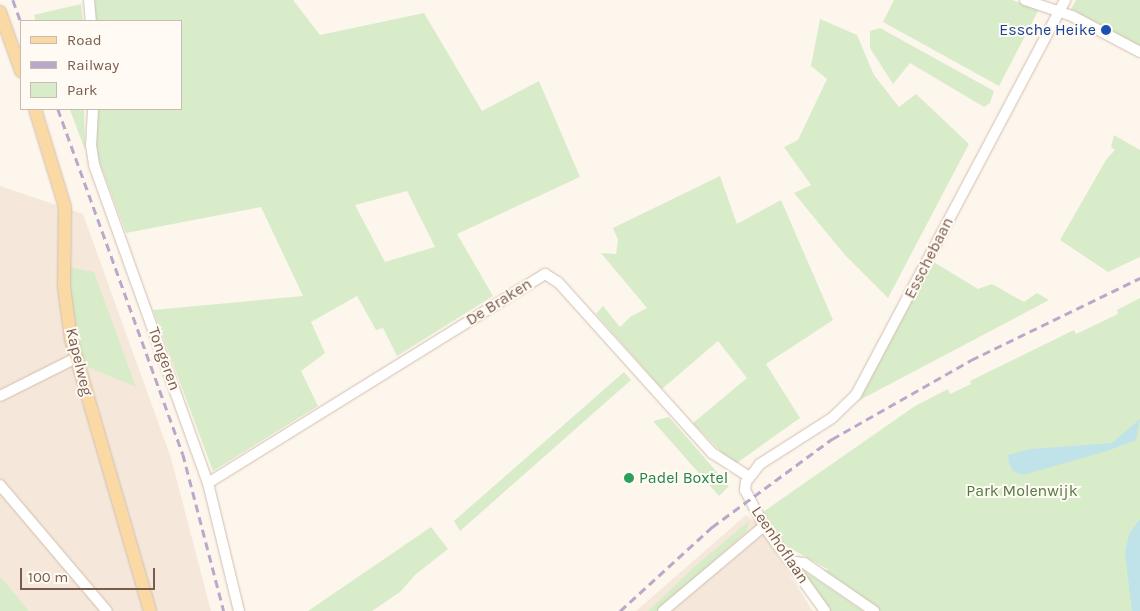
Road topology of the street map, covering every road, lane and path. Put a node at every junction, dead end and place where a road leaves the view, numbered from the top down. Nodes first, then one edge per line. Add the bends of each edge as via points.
1 (89, 0) edge
2 (1025, 0) edge
3 (1065, 0) edge
4 (1058, 11) junction
5 (0, 12) edge
6 (91, 20) edge
7 (1140, 52) edge
8 (20, 68) edge
9 (35, 110) edge
10 (93, 110) edge
11 (76, 358) junction
12 (0, 396) edge
13 (748, 476) junction
14 (208, 483) junction
15 (0, 485) edge
16 (764, 526) junction
17 (789, 560) junction
18 (107, 611) edge
19 (150, 611) edge
20 (239, 611) edge
21 (663, 611) edge
22 (825, 611) edge
23 (874, 611) edge

1 - 6 street
2 - 4 street
3 - 4 street, Esschebaan
4 - 7 street
4 - 13 street, Esschebaan via 856,395 832,418 760,464
5 - 8 main road
9 - 11 main road, Kapelweg via 65,207 64,287
10 - 14 street, Tongeren via 91,145 94,165
11 - 12 street
11 - 19 main road, Kapelweg
13 - 14 street, De Braken via 712,453 558,282 545,274
13 - 16 street, Leenhoflaan via 745,490
14 - 20 street, Tongeren
15 - 18 street
16 - 17 street, Leenhoflaan
16 - 21 street
17 - 22 street, Leenhoflaan
17 - 23 street via 804,563

